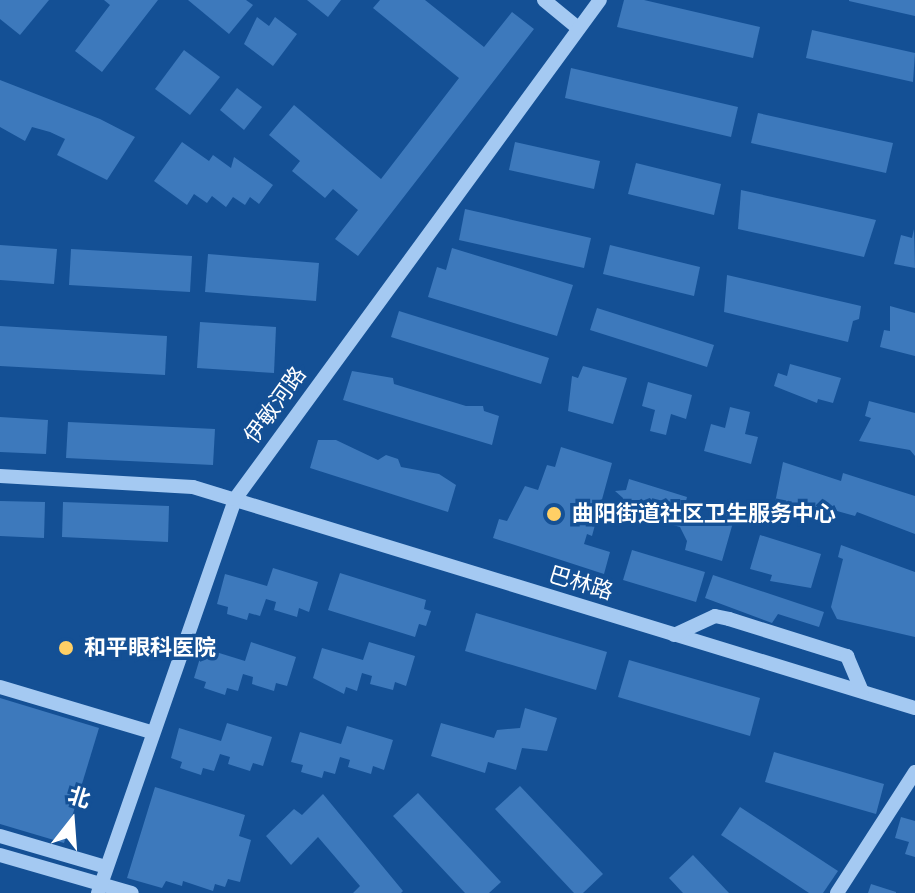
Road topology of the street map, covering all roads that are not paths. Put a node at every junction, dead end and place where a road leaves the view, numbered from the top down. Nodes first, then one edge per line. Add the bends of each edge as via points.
1 (600, 0) edge
2 (546, 1) edge
3 (578, 28) junction
4 (0, 476) edge
5 (235, 499) junction
6 (674, 635) junction
7 (0, 687) edge
8 (862, 691) junction
9 (915, 708) edge
10 (151, 732) junction
11 (915, 772) edge
12 (0, 836) edge
13 (0, 855) edge
14 (106, 867) junction
15 (99, 888) edge
16 (132, 893) edge
17 (837, 893) edge

1 - 3 street, 伊敏河路
2 - 3 street
3 - 5 street, 伊敏河路
4 - 5 street, 巴林路 via 193,487
5 - 6 street, 巴林路
5 - 10 street, 伊敏河路
6 - 8 street, 巴林路
6 - 8 street via 715,616 729,619 847,656
7 - 10 street
8 - 9 street, 巴林路
10 - 14 street, 伊敏河路
11 - 17 street
12 - 14 street
13 - 15 street
14 - 15 street, 伊敏河路
15 - 16 street

